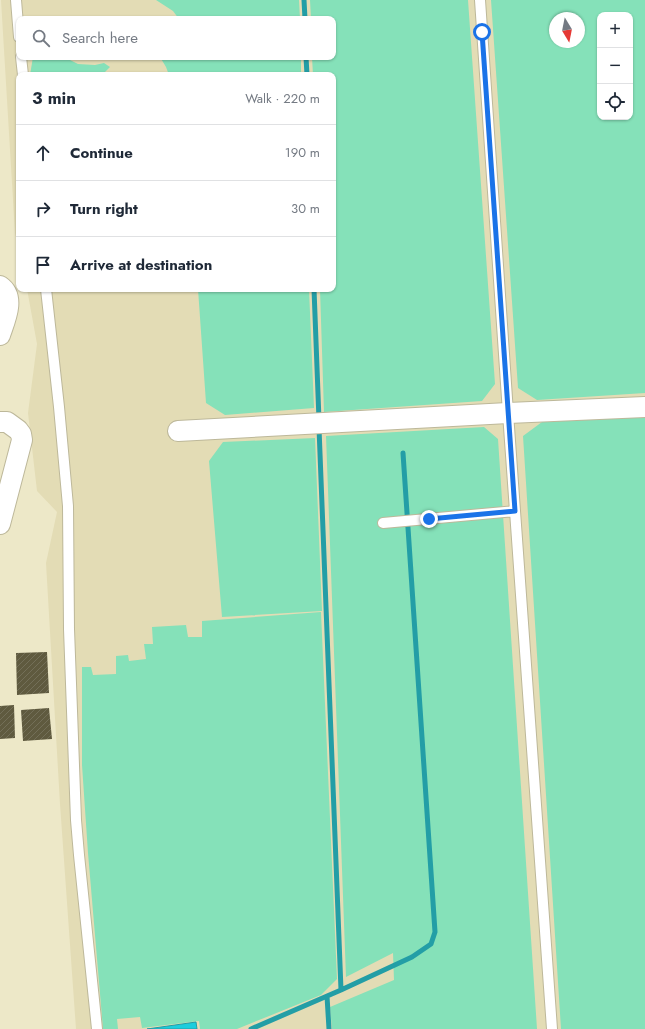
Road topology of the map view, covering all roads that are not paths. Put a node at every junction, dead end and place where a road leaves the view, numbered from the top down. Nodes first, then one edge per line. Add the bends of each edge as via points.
1 (16, 0) edge
2 (480, 0) edge
3 (17, 16) edge
4 (21, 60) edge
5 (23, 72) edge
6 (0, 286) edge
7 (46, 292) edge
8 (0, 335) edge
9 (645, 407) edge
10 (508, 413) junction
11 (0, 422) edge
12 (178, 431) dead end
13 (515, 511) junction
14 (383, 523) dead end
15 (0, 524) edge
16 (97, 1029) edge
17 (552, 1029) edge

1 - 3 lane
2 - 10 lane
4 - 5 lane
6 - 8 street via 9,298
7 - 16 lane via 68,506 69,629 76,820
9 - 10 street
10 - 12 street
10 - 13 lane
11 - 15 street via 7,422 18,430 22,440
13 - 14 lane
13 - 17 lane

